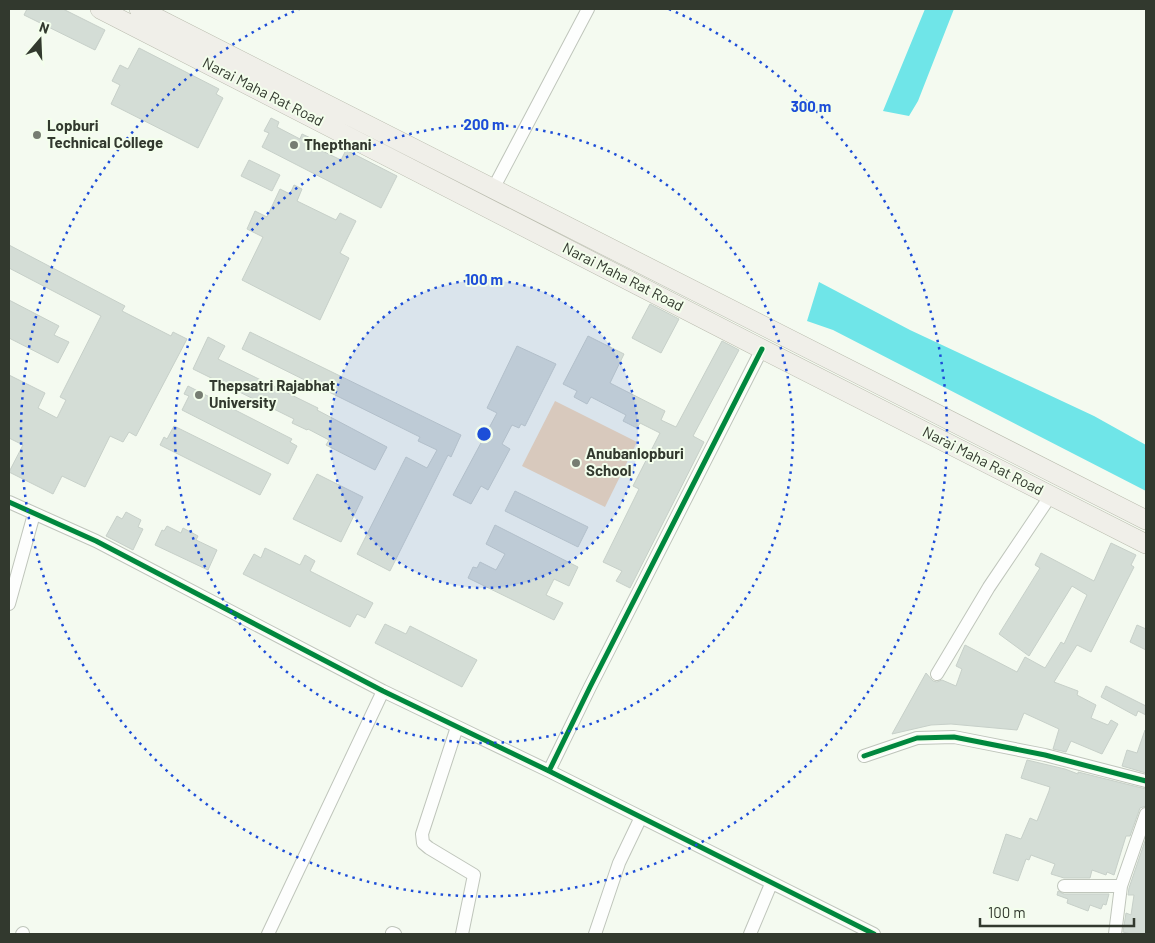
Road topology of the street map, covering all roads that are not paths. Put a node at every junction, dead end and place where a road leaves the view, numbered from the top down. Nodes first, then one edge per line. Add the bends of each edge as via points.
1 (100, 9) edge
2 (139, 9) edge
3 (588, 9) edge
4 (493, 189) junction
5 (762, 349) junction
6 (1051, 495) junction
7 (9, 502) edge
8 (34, 514) junction
9 (1146, 520) edge
10 (1146, 544) edge
11 (9, 604) edge
12 (937, 674) dead end
13 (383, 691) junction
14 (458, 727) junction
15 (864, 756) dead end
16 (549, 771) junction
17 (1146, 781) edge
18 (1146, 814) edge
19 (641, 817) junction
20 (771, 884) junction
21 (1064, 886) dead end
22 (1121, 886) junction
23 (268, 934) edge
24 (462, 934) edge
25 (595, 934) edge
26 (750, 934) edge
27 (874, 934) edge
28 (1115, 934) edge

1 - 5 main road, Narai Maha Rat Road
2 - 4 main road, Narai Maha Rat Road
3 - 4 street
4 - 9 main road, Narai Maha Rat Road
5 - 6 main road, Narai Maha Rat Road
5 - 16 street
6 - 10 main road, Narai Maha Rat Road
6 - 12 street via 989,587
7 - 8 street
8 - 11 street
8 - 13 street via 96,542
13 - 14 street
13 - 23 street
14 - 16 street
14 - 24 street via 422,834 423,843 429,848 474,875
15 - 17 street via 917,738 954,737 1045,755
16 - 19 street
18 - 22 street
19 - 20 street
19 - 25 street via 618,863
20 - 26 street
20 - 27 street
21 - 22 street
22 - 28 street

